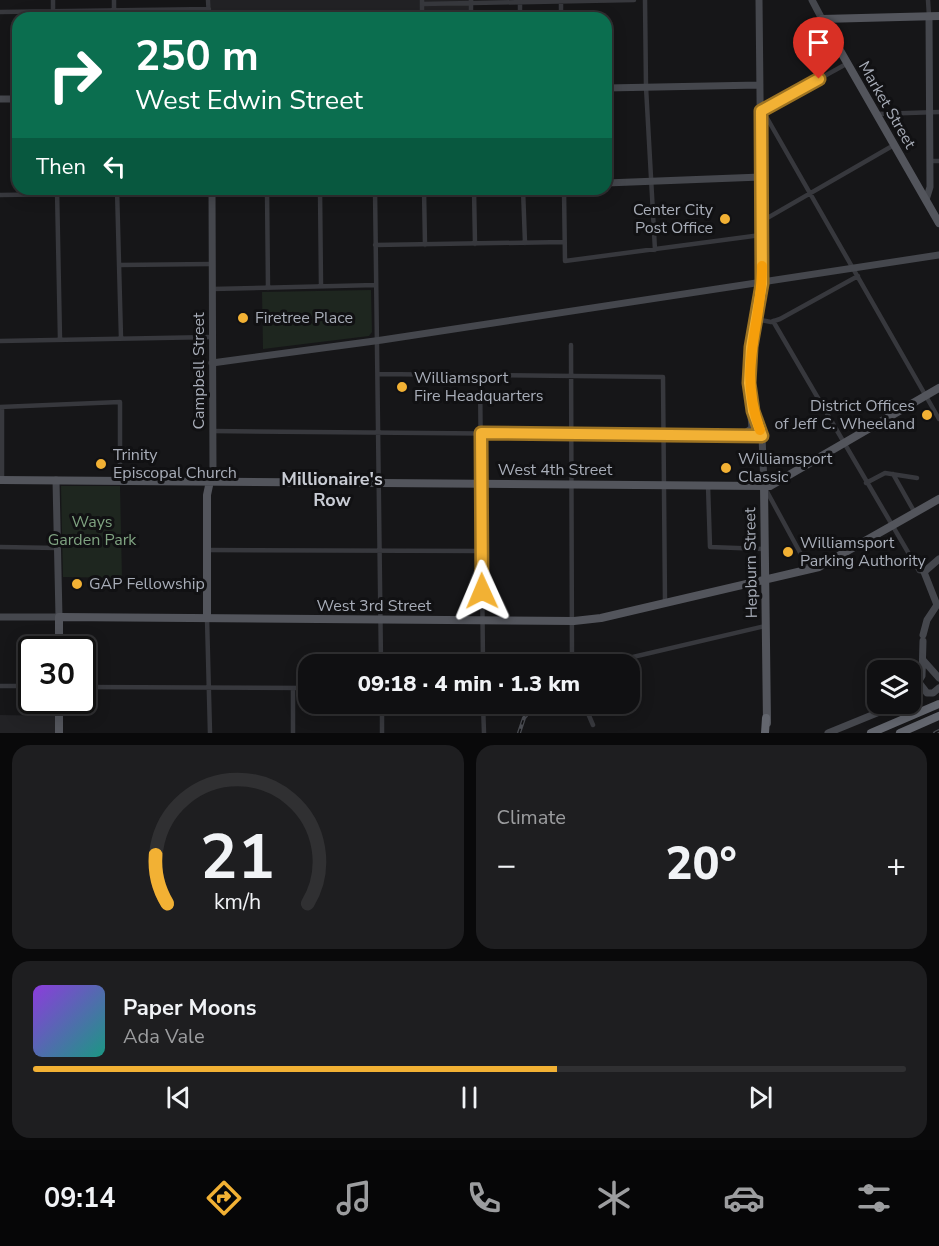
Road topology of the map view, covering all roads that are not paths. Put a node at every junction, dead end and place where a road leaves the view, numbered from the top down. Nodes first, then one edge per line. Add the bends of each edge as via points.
1 (53, 0) edge
2 (114, 0) edge
3 (208, 0) edge
4 (634, 0) edge
5 (645, 0) edge
6 (759, 0) edge
7 (812, 0) edge
8 (928, 0) edge
9 (471, 1) edge
10 (520, 1) edge
11 (561, 1) edge
12 (422, 2) edge
13 (209, 9) joint
14 (114, 10) junction
15 (53, 11) junction
16 (0, 12) edge
17 (929, 16) junction
18 (939, 16) edge
19 (822, 19) junction
20 (848, 63) junction
21 (760, 85) junction
22 (646, 87) junction
23 (612, 88) edge
24 (762, 111) junction
25 (930, 112) junction
26 (939, 112) edge
27 (877, 114) junction
28 (894, 145) junction
29 (930, 161) junction
30 (939, 161) edge
31 (761, 177) junction
32 (651, 181) junction
33 (612, 183) edge
34 (810, 193) junction
35 (57, 195) edge
36 (117, 195) edge
37 (212, 195) edge
38 (267, 195) edge
39 (320, 195) edge
40 (375, 195) edge
41 (424, 195) edge
42 (474, 195) edge
43 (523, 195) edge
44 (564, 195) edge
45 (926, 200) junction
46 (762, 221) junction
47 (939, 223) edge
48 (761, 235) junction
49 (525, 243) junction
50 (564, 243) junction
51 (475, 244) junction
52 (375, 245) junction
53 (425, 245) junction
54 (656, 250) junction
55 (939, 255) edge
56 (212, 264) junction
57 (119, 265) junction
58 (856, 272) junction
59 (762, 284) junction
60 (376, 285) junction
61 (321, 286) junction
62 (268, 288) junction
63 (212, 289) junction
64 (755, 319) junction
65 (773, 321) junction
66 (212, 337) junction
67 (121, 338) junction
68 (60, 339) junction
69 (0, 341) edge
70 (377, 341) junction
71 (571, 345) dead end
72 (212, 363) junction
73 (378, 374) junction
74 (480, 375) junction
75 (571, 376) junction
76 (939, 388) edge
77 (926, 396) junction
78 (751, 401) junction
79 (1, 407) edge
80 (939, 419) edge
81 (212, 431) junction
82 (379, 432) junction
83 (481, 433) junction
84 (572, 434) junction
85 (663, 435) junction
86 (741, 435) junction
87 (762, 436) junction
88 (844, 444) junction
89 (893, 474) junction
90 (917, 478) dead end
91 (1, 480) edge
92 (56, 480) junction
93 (120, 481) junction
94 (210, 481) junction
95 (379, 482) junction
96 (481, 483) junction
97 (572, 483) junction
98 (866, 483) junction
99 (664, 485) junction
100 (708, 486) junction
101 (764, 486) junction
102 (939, 499) edge
103 (915, 513) junction
104 (892, 527) junction
105 (0, 547) edge
106 (58, 548) junction
107 (764, 549) junction
108 (207, 550) junction
109 (380, 550) junction
110 (482, 550) junction
111 (939, 559) edge
112 (809, 569) junction
113 (924, 572) junction
114 (765, 580) junction
115 (665, 603) junction
116 (0, 617) edge
117 (59, 617) junction
118 (207, 618) junction
119 (381, 619) junction
120 (483, 620) junction
121 (574, 621) junction
122 (765, 626) junction
123 (59, 636) edge
124 (381, 654) edge
125 (483, 654) edge
126 (572, 654) edge
127 (640, 655) edge
128 (922, 657) junction
129 (937, 676) edge
130 (921, 680) junction
131 (0, 686) edge
132 (18, 686) edge
133 (96, 687) edge
134 (208, 687) junction
135 (293, 688) junction
136 (298, 688) edge
137 (939, 688) edge
138 (926, 692) junction
139 (921, 694) edge
140 (938, 704) edge
141 (59, 714) edge
142 (382, 714) edge
143 (483, 714) edge
144 (588, 714) edge
145 (875, 714) edge
146 (939, 716) edge
147 (766, 718) joint
148 (593, 725) dead end
149 (59, 733) edge
150 (210, 733) edge
151 (293, 733) edge
152 (382, 733) edge
153 (484, 733) edge
154 (768, 733) edge
155 (828, 733) edge
156 (871, 733) edge
157 (900, 733) edge

1 - 15 street
2 - 14 street
3 - 13 street
4 - 11 street
5 - 22 street
6 - 21 street, Hepburn Street
7 - 19 street, Market Street
8 - 17 street
9 - 10 street
9 - 12 street
10 - 11 street
13 - 14 street
14 - 15 street
15 - 16 street
17 - 18 main road
17 - 19 main road
17 - 25 street
19 - 20 main road, Market Street
20 - 24 street
20 - 27 main road, Market Street
21 - 22 street
21 - 24 street, Hepburn Street
22 - 23 street
22 - 32 street
24 - 31 street, Hepburn Street
24 - 34 street
25 - 26 street
25 - 27 street
25 - 29 street
27 - 28 main road, Market Street
28 - 34 street
28 - 45 main road, Market Street
29 - 30 street
29 - 45 street
31 - 32 street
31 - 46 street, Hepburn Street
32 - 33 street
32 - 54 street
34 - 46 street
34 - 58 street
35 - 68 street
36 - 57 street
37 - 56 street, Campbell Street
38 - 62 street
39 - 61 street
40 - 52 street
41 - 53 street
42 - 51 street
43 - 49 street
44 - 50 street
45 - 47 main road, Market Street
46 - 48 street, Hepburn Street
48 - 54 street
48 - 59 street, Hepburn Street
49 - 50 street
49 - 51 street
50 - 54 street via 565,261
51 - 53 street
52 - 53 street
52 - 60 street
55 - 58 street
56 - 57 street
56 - 63 street, Campbell Street
57 - 67 street
58 - 59 street
58 - 65 street
58 - 77 street
59 - 64 street, Hepburn Street
59 - 70 street
60 - 61 street
60 - 70 street
61 - 62 street
62 - 63 street
63 - 66 street, Campbell Street
64 - 65 street
64 - 78 street, Hepburn Street via 749,364
65 - 88 street
66 - 67 street
66 - 72 street, Campbell Street
67 - 68 street
68 - 69 street
70 - 72 street
70 - 73 street
71 - 75 street
72 - 81 street, Campbell Street
73 - 74 street
73 - 82 street
74 - 75 street
74 - 83 street
75 - 84 street
75 - 85 street via 663,377
76 - 77 main road, West 4th Street
77 - 80 street
77 - 88 main road, West 4th Street
78 - 86 street via 752,428
78 - 87 street, Hepburn Street
79 - 91 street
79 - 93 street via 120,402
81 - 82 street
81 - 94 street, Campbell Street
82 - 83 street
82 - 95 street
83 - 84 street
83 - 96 street
84 - 85 street
84 - 97 street
85 - 86 street
85 - 99 street
86 - 87 street
87 - 101 street, Hepburn Street
88 - 98 street
88 - 101 main road, West 4th Street
89 - 90 street
89 - 98 street via 885,473
89 - 103 street
91 - 92 main road, West 4th Street
92 - 93 main road, West 4th Street
92 - 106 street
93 - 94 main road, West 4th Street
94 - 95 main road, West 4th Street
94 - 108 main road, Campbell Street
95 - 96 main road, West 4th Street
95 - 109 street
96 - 97 main road, West 4th Street
96 - 110 street
97 - 99 main road, West 4th Street
97 - 121 street
98 - 104 street
99 - 100 main road, West 4th Street
99 - 115 street
100 - 101 main road, West 4th Street
100 - 107 street via 710,547
101 - 107 main road, Hepburn Street
101 - 112 street
102 - 103 main road, West 3rd Street
103 - 104 main road, West 3rd Street
104 - 112 main road, West 3rd Street via 827,564
104 - 113 street
105 - 106 street
106 - 117 street
107 - 114 main road, Hepburn Street
108 - 109 street
108 - 118 main road, Campbell Street
109 - 110 street
109 - 119 street
110 - 120 street
111 - 113 street
112 - 114 main road, West 3rd Street
113 - 128 street via 937,605 930,613
114 - 115 main road, West 3rd Street
114 - 122 main road, Hepburn Street
115 - 121 main road, West 3rd Street
116 - 117 street, West 3rd Street
117 - 118 main road, West 3rd Street
117 - 123 main road
118 - 119 main road, West 3rd Street
118 - 134 street, Campbell Street
119 - 120 main road, West 3rd Street
119 - 124 street
120 - 121 main road, West 3rd Street
120 - 125 street
121 - 126 street
122 - 127 street
122 - 147 main road, Hepburn Street
128 - 129 street
128 - 130 street
129 - 130 street
130 - 138 street
131 - 132 street
133 - 134 street
134 - 135 street
134 - 150 street, Campbell Street
135 - 136 street
135 - 151 street
137 - 138 street
138 - 139 street
140 - 156 highway
141 - 149 main road
142 - 152 street
143 - 153 street
144 - 148 street
145 - 155 street
146 - 157 highway
147 - 154 highway

